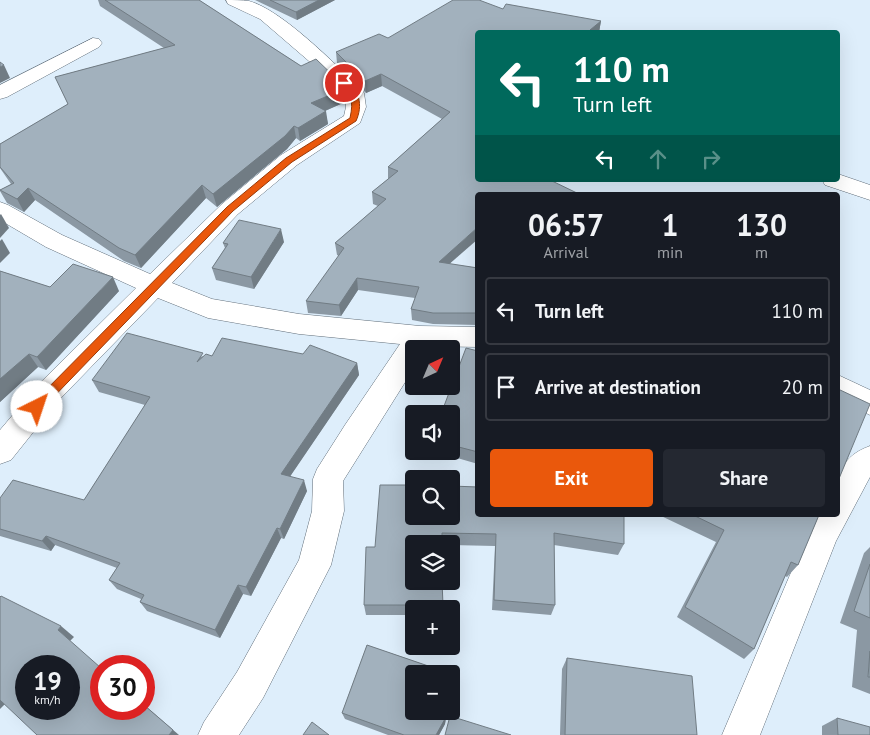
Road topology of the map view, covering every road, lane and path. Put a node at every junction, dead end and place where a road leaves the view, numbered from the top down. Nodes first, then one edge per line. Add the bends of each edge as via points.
1 (234, 0) edge
2 (93, 43) dead end
3 (0, 93) edge
4 (839, 182) edge
5 (870, 193) edge
6 (0, 210) edge
7 (154, 286) junction
8 (420, 336) junction
9 (475, 337) edge
10 (840, 387) edge
11 (870, 403) edge
12 (0, 451) edge
13 (870, 459) edge
14 (840, 504) edge
15 (833, 517) edge
16 (217, 735) edge
17 (741, 735) edge

1 - 7 street via 266,16 354,93 354,119 289,160 237,203
2 - 3 street
4 - 5 street
6 - 7 street via 54,241
7 - 8 street via 208,308 300,324
7 - 12 street via 49,392
8 - 9 street
8 - 16 street via 328,479 328,512 314,564 250,685
10 - 11 street
13 - 14 street via 860,466
15 - 17 street

